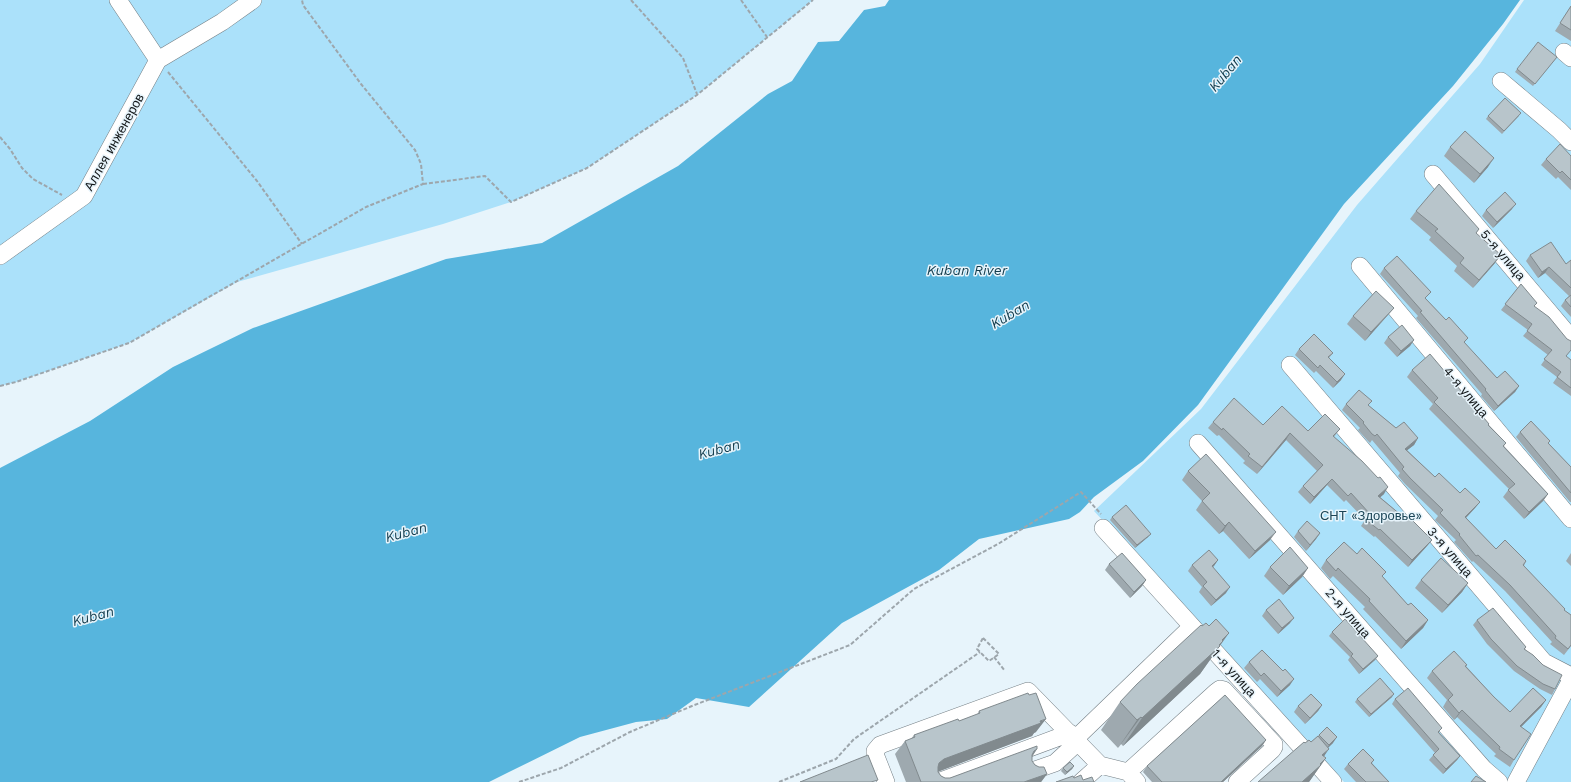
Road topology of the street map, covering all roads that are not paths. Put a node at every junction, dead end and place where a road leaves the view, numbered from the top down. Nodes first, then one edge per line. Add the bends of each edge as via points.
1 (118, 0) edge
2 (253, 0) edge
3 (158, 60) junction
4 (1502, 81) dead end
5 (1571, 142) edge
6 (1434, 174) dead end
7 (0, 256) edge
8 (1360, 266) dead end
9 (1571, 338) edge
10 (1290, 364) dead end
11 (1198, 443) dead end
12 (1571, 519) edge
13 (1103, 522) road end
14 (1186, 632) dead end
15 (1571, 676) edge
16 (1571, 680) edge
17 (1074, 738) junction
18 (1100, 765) junction
19 (1032, 771) edge
20 (1132, 778) edge
21 (886, 782) edge
22 (938, 782) edge
23 (1080, 782) edge
24 (1237, 782) edge
25 (1333, 782) edge
26 (1499, 782) edge
27 (1516, 782) edge

1 - 3 street
2 - 3 street via 222,22
3 - 7 street, Аллея инженеров via 84,196
4 - 5 street
6 - 9 street, 5-я улица
8 - 12 street, 4-я улица
10 - 15 street, 3-я улица via 1544,662
11 - 26 street, 2-я улица via 1484,769
13 - 25 street, 1-я улица
14 - 17 street
16 - 27 street
17 - 18 street
17 - 19 street via 1055,763
17 - 21 street via 1028,691 880,745 875,754
17 - 22 street
18 - 20 street
18 - 23 street
20 - 24 street via 1220,689 1224,690 1274,744 1272,750

